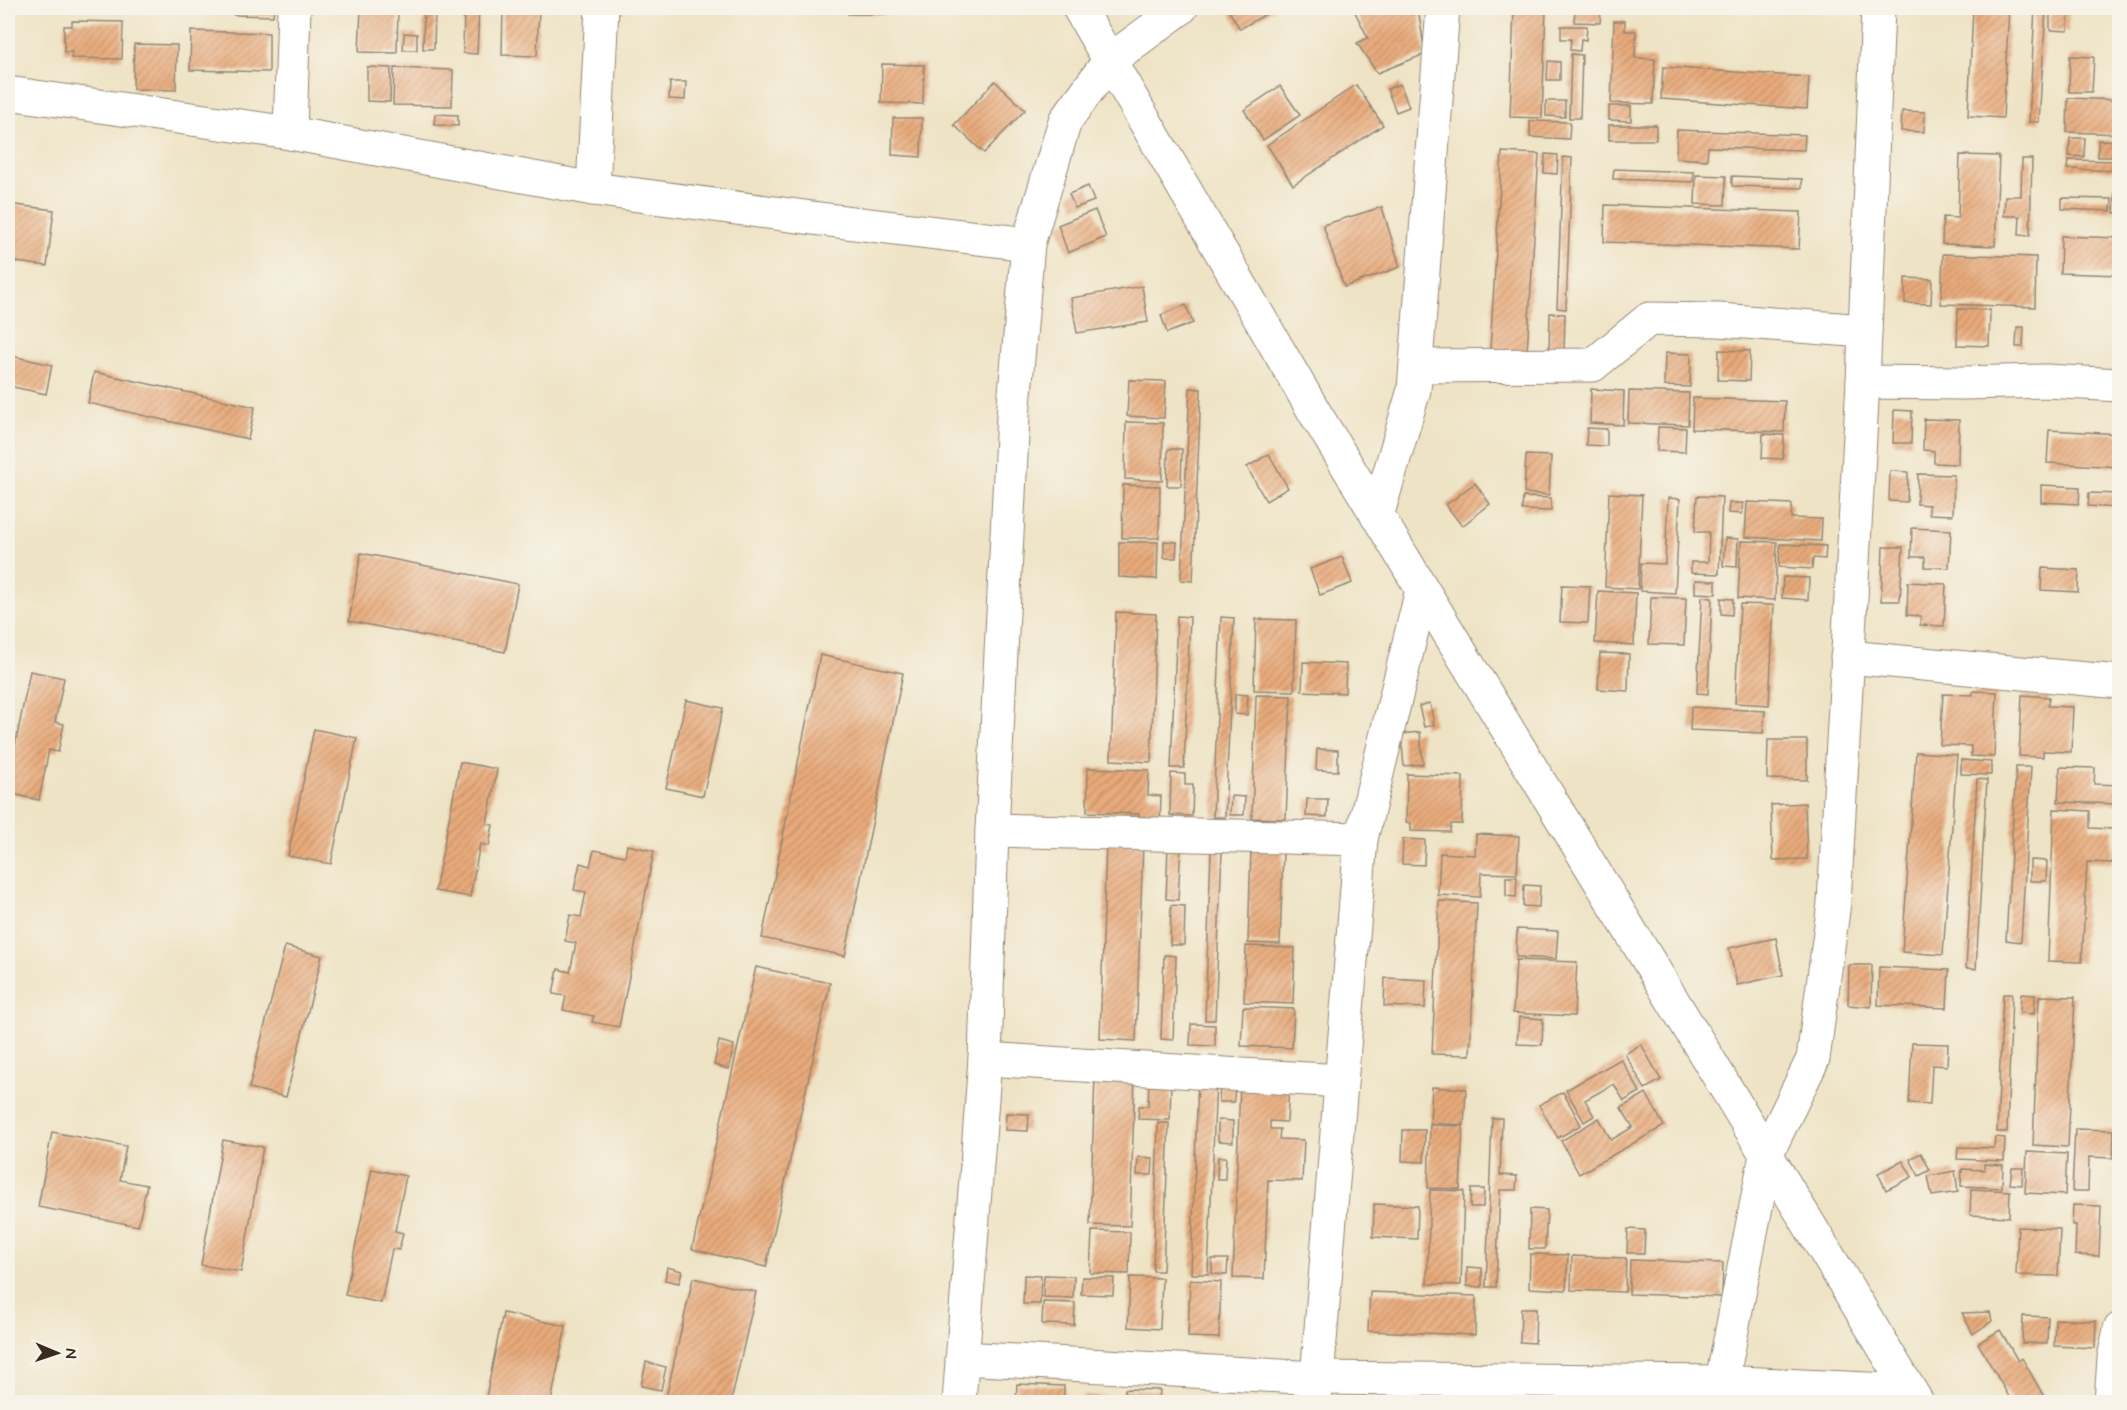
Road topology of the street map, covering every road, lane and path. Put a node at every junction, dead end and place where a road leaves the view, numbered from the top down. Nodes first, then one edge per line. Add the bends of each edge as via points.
1 (294, 8) edge
2 (602, 8) edge
3 (1079, 8) edge
4 (1181, 8) edge
5 (1443, 8) edge
6 (1878, 8) edge
7 (1110, 60) junction
8 (8, 93) edge
9 (290, 133) junction
10 (592, 189) junction
11 (1028, 244) junction
12 (1865, 331) junction
13 (1416, 366) junction
14 (1863, 382) junction
15 (2120, 385) edge
16 (1377, 516) junction
17 (1422, 590) junction
18 (1847, 657) junction
19 (2120, 682) edge
20 (992, 830) junction
21 (1361, 839) junction
22 (985, 1059) junction
23 (1341, 1081) junction
24 (1766, 1155) junction
25 (2120, 1329) edge
26 (962, 1358) junction
27 (1316, 1390) edge
28 (1719, 1393) edge
29 (1913, 1397) edge
30 (959, 1402) edge
31 (2111, 1402) edge

1 - 9 street
2 - 10 street
3 - 7 street
4 - 7 street
5 - 13 street
6 - 12 street
7 - 11 street via 1065,121
7 - 16 street
8 - 9 street
9 - 10 street
10 - 11 street
11 - 20 street via 1013,416
12 - 13 street via 1649,319 1593,365
12 - 14 street
13 - 16 street via 1414,390
14 - 15 street via 2046,381
14 - 18 street
16 - 17 street
17 - 21 street
17 - 24 street
18 - 19 street
18 - 24 street via 1833,903 1813,1059
20 - 21 street
20 - 22 street
21 - 23 street
22 - 23 street
22 - 26 street
23 - 27 street
24 - 28 street
24 - 29 street
25 - 31 street
26 - 27 street
26 - 30 street
27 - 28 street
28 - 29 street

